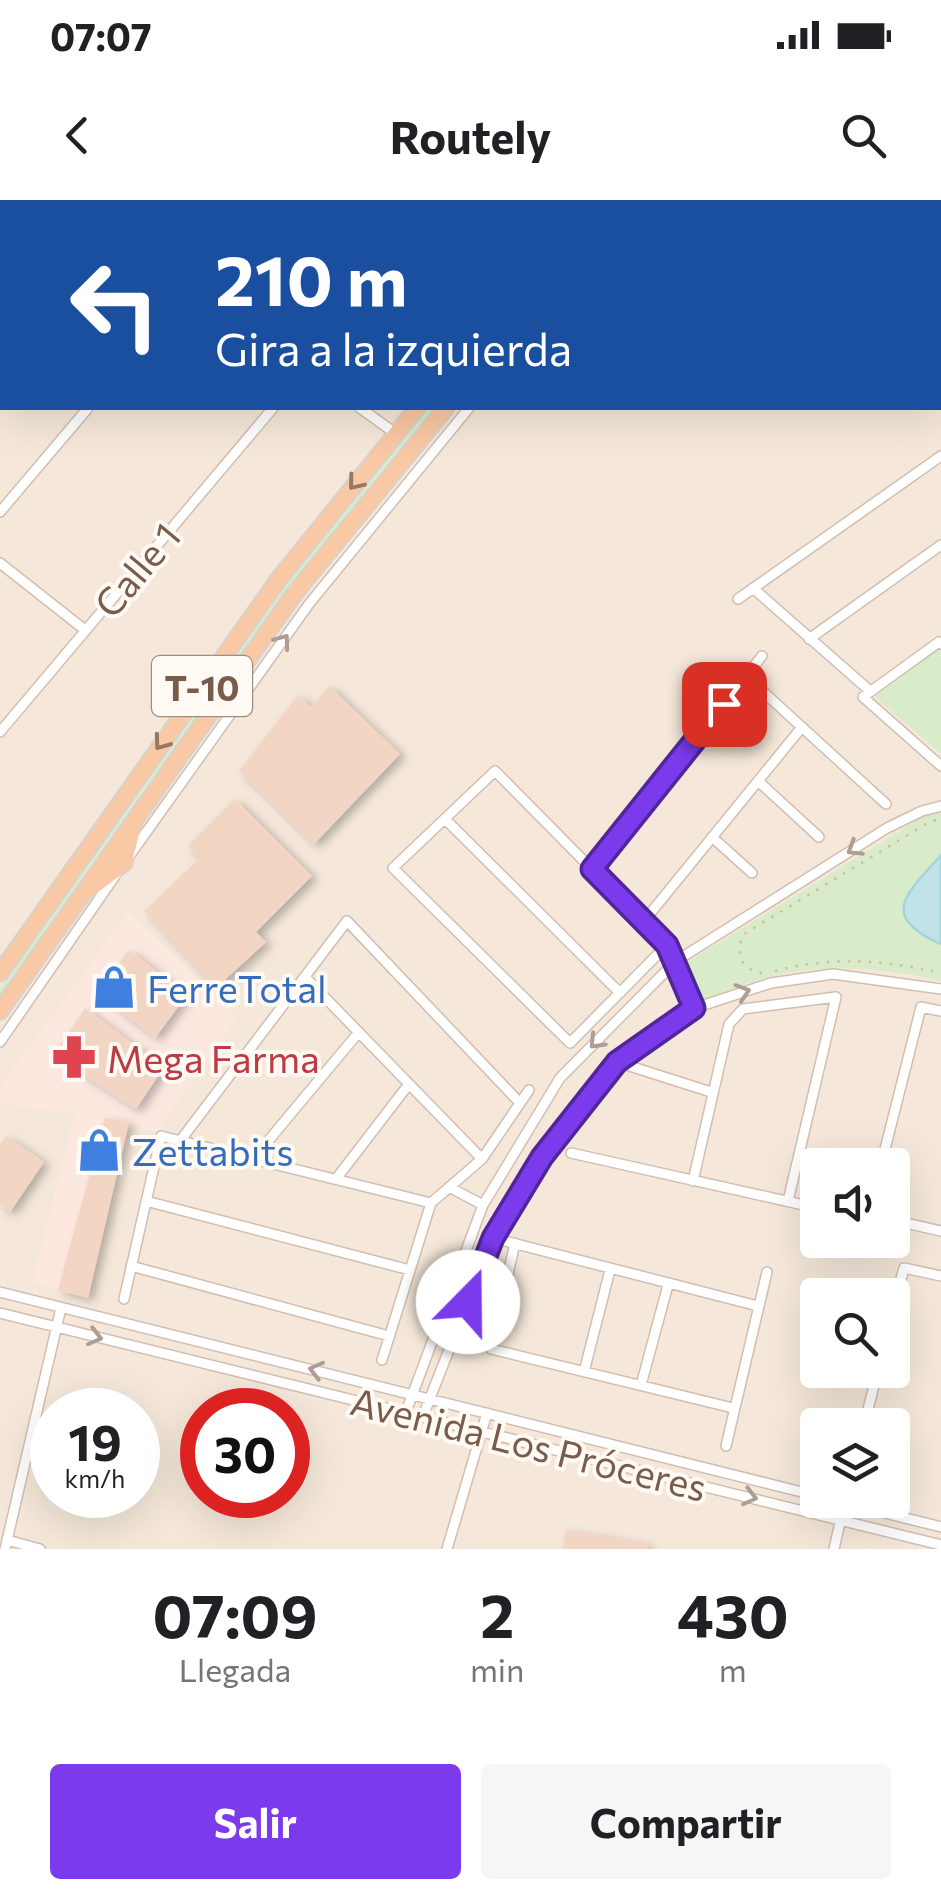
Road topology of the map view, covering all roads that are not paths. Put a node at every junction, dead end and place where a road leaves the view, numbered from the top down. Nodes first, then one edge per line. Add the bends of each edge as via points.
1 (86, 410) edge
2 (271, 410) edge
3 (363, 410) edge
4 (415, 410) edge
5 (444, 410) edge
6 (467, 410) edge
7 (395, 433) junction
8 (941, 456) edge
9 (0, 512) edge
10 (941, 545) edge
11 (0, 563) edge
12 (753, 588) junction
13 (738, 599) dead end
14 (85, 630) junction
15 (808, 639) junction
16 (940, 642) edge
17 (762, 656) dead end
18 (746, 676) junction
19 (870, 691) junction
20 (802, 727) junction
21 (0, 732) edge
22 (941, 766) edge
23 (758, 781) junction
24 (886, 804) dead end
25 (941, 806) edge
26 (136, 815) junction
27 (446, 819) junction
28 (818, 836) dead end
29 (712, 838) junction
30 (124, 863) junction
31 (592, 869) junction
32 (752, 872) dead end
33 (78, 898) junction
34 (644, 922) junction
35 (667, 945) junction
36 (676, 961) junction
37 (0, 973) edge
38 (306, 978) junction
39 (941, 989) edge
40 (620, 993) junction
41 (694, 1008) junction
42 (0, 1011) edge
43 (941, 1011) edge
44 (358, 1032) junction
45 (0, 1042) edge
46 (617, 1062) junction
47 (409, 1084) junction
48 (529, 1090) dead end
49 (711, 1092) junction
50 (520, 1104) junction
51 (180, 1141) junction
52 (886, 1148) edge
53 (571, 1154) dead end
54 (253, 1159) junction
55 (482, 1159) junction
56 (336, 1179) junction
57 (693, 1180) junction
58 (449, 1187) junction
59 (146, 1202) junction
60 (431, 1202) junction
61 (788, 1202) junction
62 (800, 1204) edge
63 (483, 1205) junction
64 (910, 1224) edge
65 (941, 1232) edge
66 (493, 1238) junction
67 (515, 1243) junction
68 (131, 1266) junction
69 (410, 1270) junction
70 (610, 1270) junction
71 (767, 1272) dead end
72 (941, 1276) edge
73 (901, 1278) edge
74 (668, 1284) junction
75 (0, 1292) edge
76 (124, 1300) dead end
77 (758, 1306) junction
78 (61, 1308) junction
79 (0, 1313) edge
80 (56, 1328) junction
81 (389, 1336) junction
82 (382, 1360) dead end
83 (584, 1372) junction
84 (641, 1386) junction
85 (412, 1393) junction
86 (429, 1398) junction
87 (733, 1408) junction
88 (406, 1412) junction
89 (487, 1413) junction
90 (424, 1416) junction
91 (481, 1430) junction
92 (726, 1446) dead end
93 (800, 1491) edge
94 (906, 1518) edge
95 (840, 1520) junction
96 (941, 1527) edge
97 (6, 1544) edge
98 (941, 1545) edge
99 (40, 1549) edge
100 (447, 1549) edge
101 (834, 1549) edge

1 - 9 street
2 - 14 street, Calle 1
3 - 7 street
4 - 7 highway, T-10
5 - 26 highway, T-10 via 296,594
30 -> 6 street via 310,604
7 -> 37 highway, T-10 via 278,580
8 - 12 street
10 - 15 street
11 - 14 street
12 - 13 street
12 - 15 street
14 - 21 street, Calle 1
15 - 19 street
16 - 19 street
17 - 18 street
18 - 20 street
18 - 31 street
19 - 22 street via 864,697
20 - 23 street
20 - 24 street
23 - 28 street
23 - 29 street
25 -> 36 street via 887,828
26 - 30 highway
26 - 33 highway, T-10
27 - 31 street via 496,771
27 - 40 street
27 - 40 street via 393,868 570,1043
29 - 32 street
29 - 34 street
30 - 33 highway
30 - 45 street
31 - 34 street
33 - 42 highway, T-10
34 - 35 street
35 - 36 street
35 - 40 street
36 - 41 street
36 -> 63 street via 560,1078
38 - 44 street
38 - 50 street via 347,921
38 - 51 street
41 -> 39 street via 771,983 833,974
41 - 46 street
43 - 52 street via 921,1007
44 - 47 street
44 - 54 street
46 - 49 street
46 - 66 street via 542,1157
47 - 55 street
47 - 56 street
48 - 50 street
49 - 57 street
49 - 61 street via 729,1024 743,1009 836,997
50 - 55 street
51 - 54 street
51 - 59 street via 160,1136
53 - 57 street
54 - 56 street
55 - 58 street
56 - 60 street
57 - 61 street
58 - 60 street
58 - 63 street
59 - 68 street
59 - 69 street
60 - 69 street
61 - 62 street
63 - 85 street
64 - 65 street
66 - 67 street
66 - 86 street
67 - 70 street
67 - 83 street via 491,1349
68 - 76 street
68 - 81 street
69 - 81 street
70 - 74 street
70 - 83 street
71 - 77 street
72 - 73 street via 904,1268
74 - 77 street
74 - 84 street
75 - 78 street, Avenida Los Próceres
77 - 87 street
78 - 80 street
85 -> 78 street, Avenida Los Próceres
79 - 80 street, Avenida Los Próceres
80 -> 88 street, Avenida Los Próceres
80 - 97 street
81 - 82 street
83 - 84 street
84 - 87 street
85 - 86 street, Avenida Los Próceres
85 - 88 street
86 - 89 street, Avenida Los Próceres
86 - 90 street
87 - 92 street
88 - 90 street, Avenida Los Próceres
89 - 91 street
89 - 93 street, Avenida Los Próceres
90 - 91 street, Avenida Los Próceres
91 -> 95 street, Avenida Los Próceres
91 - 100 street
94 - 96 street
95 - 98 street, Avenida Los Próceres
95 - 101 street
97 - 99 street

